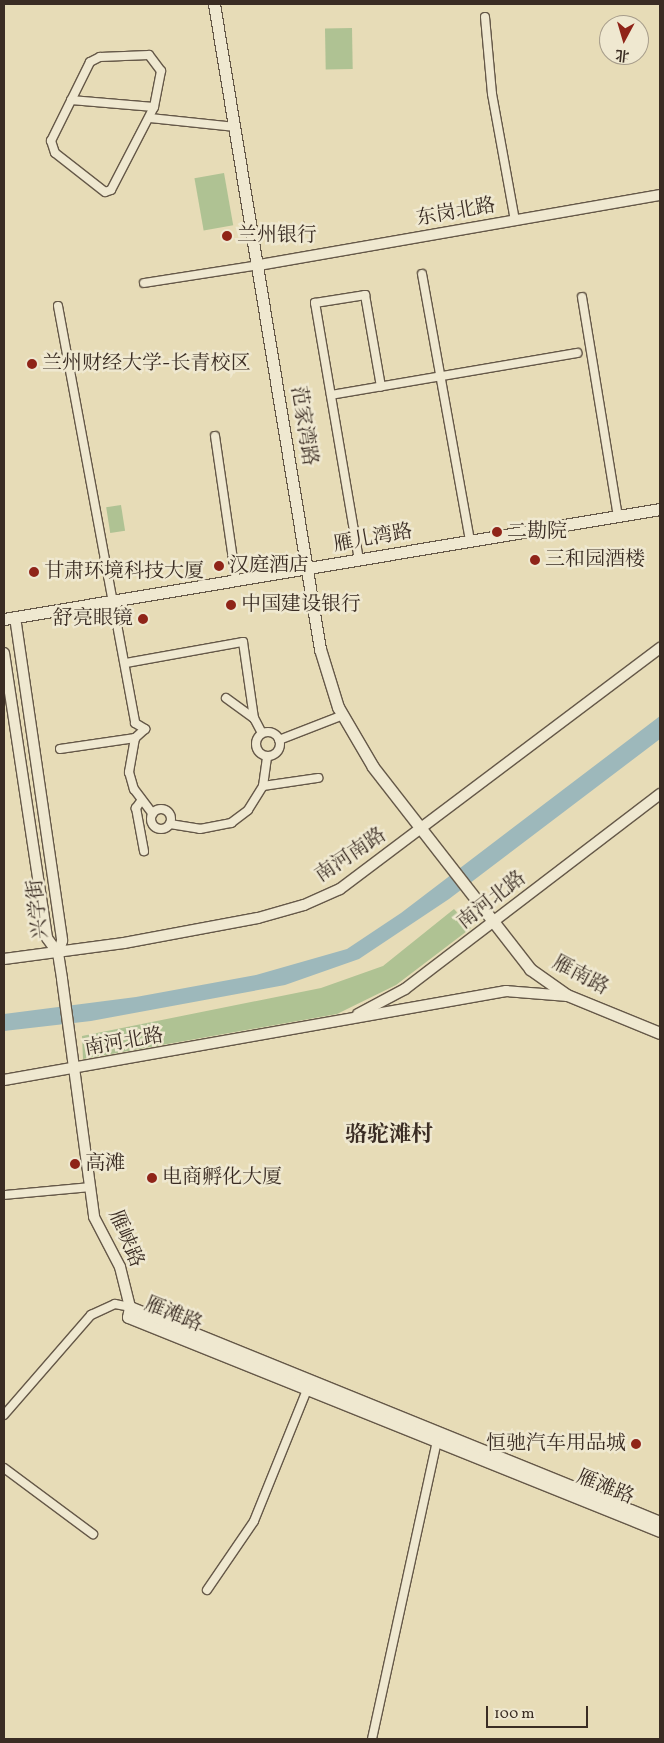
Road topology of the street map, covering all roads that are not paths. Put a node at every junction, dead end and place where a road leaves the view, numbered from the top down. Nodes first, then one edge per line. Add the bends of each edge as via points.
1 (214, 4) edge
2 (486, 17) dead end
3 (71, 100) junction
4 (154, 107) junction
5 (150, 118) junction
6 (236, 127) junction
7 (660, 196) edge
8 (515, 221) junction
9 (259, 265) junction
10 (422, 274) dead end
11 (144, 283) dead end
12 (582, 297) dead end
13 (58, 306) dead end
14 (577, 353) dead end
15 (440, 376) junction
16 (380, 387) junction
17 (331, 395) junction
18 (215, 436) dead end
19 (660, 509) edge
20 (618, 516) junction
21 (470, 541) junction
22 (359, 560) junction
23 (307, 569) junction
24 (236, 580) junction
25 (112, 600) junction
26 (10, 618) edge
27 (660, 648) edge
28 (4, 653) edge
29 (126, 663) junction
30 (226, 698) dead end
31 (343, 714) junction
32 (254, 718) junction
33 (262, 733) junction
34 (135, 738) junction
35 (279, 740) junction
36 (60, 749) dead end
37 (267, 756) junction
38 (318, 778) dead end
39 (264, 786) junction
40 (660, 794) edge
41 (141, 801) junction
42 (153, 814) junction
43 (170, 824) junction
44 (423, 826) junction
45 (440, 848) joint
46 (144, 851) dead end
47 (494, 921) junction
48 (58, 953) junction
49 (4, 960) edge
50 (574, 998) junction
51 (338, 1021) junction
52 (660, 1033) edge
53 (75, 1069) junction
54 (4, 1080) edge
55 (90, 1187) junction
56 (4, 1195) edge
57 (130, 1308) junction
58 (307, 1390) junction
59 (4, 1415) edge
60 (437, 1441) junction
61 (4, 1468) edge
62 (660, 1522) edge
63 (660, 1531) edge
64 (93, 1534) dead end
65 (207, 1590) dead end
66 (372, 1739) edge

1 - 6 main road, 范家湾路
2 - 8 street via 492,94
3 - 4 street
3 - 4 street via 95,58 144,54 153,57 161,70
3 - 5 street via 51,141 52,150 105,192 111,190
4 - 5 street
5 - 6 street
6 - 9 main road, 范家湾路
7 - 8 street, 东岗北路
8 - 9 street, 东岗北路
9 - 11 street
9 - 23 main road, 范家湾路
10 - 15 street
12 - 20 street
13 - 25 street
14 - 15 street
15 - 16 street
15 - 21 street
16 - 17 street
16 - 17 street via 365,295 315,303
17 - 22 street
18 - 24 street
19 - 20 main road, 雁儿湾路
20 - 21 main road, 雁儿湾路
21 - 22 main road, 雁儿湾路
22 - 23 main road, 雁儿湾路
23 - 24 main road, 雁儿湾路
23 - 31 main road, 范家湾路 via 320,649
24 - 25 main road, 雁儿湾路
25 - 26 main road, 雁儿湾路
25 - 29 street
26 - 48 street, 兴学街 via 62,940
27 - 44 street, 南河南路
28 - 48 street, 兴学街 via 47,938
29 - 32 street via 243,642
29 - 34 street via 135,723 145,729
30 - 32 street
31 - 35 street
31 - 44 main road, 范家湾路 via 374,767
32 - 33 street
33 - 35 street via 272,733
33 - 37 street via 256,748
34 - 36 street
34 - 41 street via 129,772
35 - 37 street via 276,753
37 - 39 street
38 - 39 street
39 - 43 street via 248,810 231,824 200,828
40 - 47 street, 南河北路
41 - 42 street
41 - 46 street via 136,808
42 - 43 street via 166,811
42 - 43 street via 156,827
44 - 45 main road, 范家湾路
44 - 48 street, 南河南路 via 340,889 304,905
45 - 47 main road, 雁南路
47 - 50 main road, 雁南路 via 530,969
47 - 51 street, 南河北路 via 405,989
48 - 49 street, 南河南路
48 - 53 street, 雁峡路
50 - 51 street, 南河北路 via 506,991
50 - 52 main road, 雁南路
51 - 53 street, 南河北路
53 - 54 street, 南河北路
53 - 55 street, 雁峡路
55 - 56 street
55 - 57 street, 雁峡路 via 94,1217 120,1267
57 - 58 main road, 雁滩路 via 128,1317
57 - 59 street via 115,1304 92,1315
57 - 62 main road, 雁滩路
58 - 60 main road, 雁滩路
58 - 65 street via 254,1521
60 - 63 main road, 雁滩路
60 - 66 street
61 - 64 street

